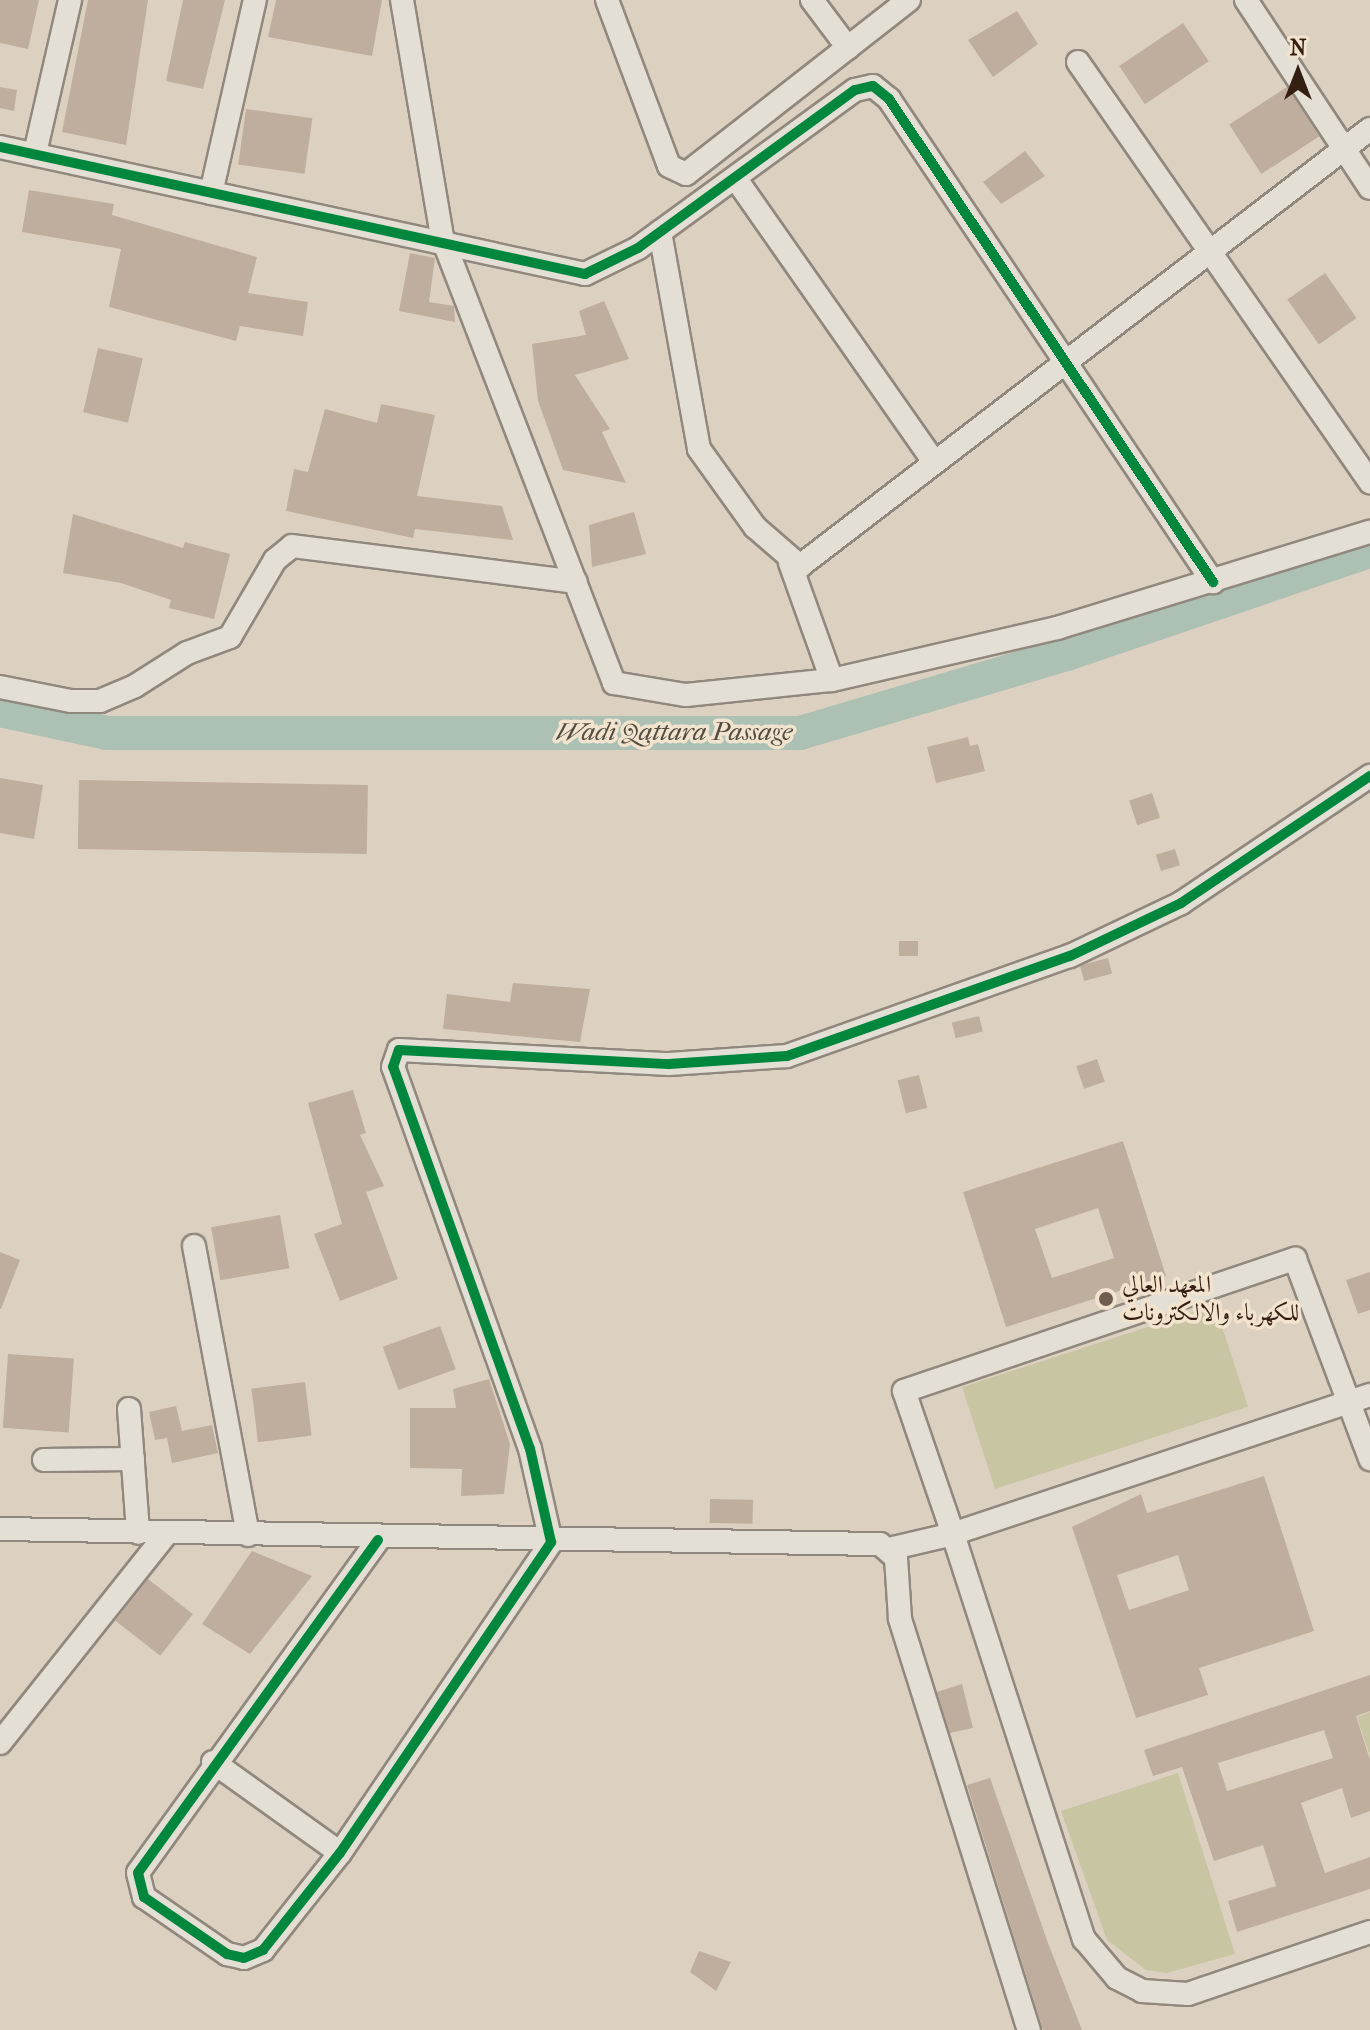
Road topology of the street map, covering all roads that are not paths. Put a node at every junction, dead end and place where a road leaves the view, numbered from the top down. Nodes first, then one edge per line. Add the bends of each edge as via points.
1 (70, 0) edge
2 (255, 0) edge
3 (402, 0) edge
4 (607, 0) edge
5 (812, 0) edge
6 (909, 0) edge
7 (1246, 0) edge
8 (848, 48) junction
9 (1078, 62) dead end
10 (1370, 129) edge
11 (0, 147) edge
12 (1344, 149) junction
13 (35, 153) junction
14 (736, 179) junction
15 (1370, 188) edge
16 (211, 193) junction
17 (660, 232) junction
18 (446, 248) junction
19 (1209, 251) junction
20 (1065, 365) junction
21 (934, 462) junction
22 (1370, 482) edge
23 (1370, 532) edge
24 (790, 563) junction
25 (576, 582) junction
26 (1213, 582) junction
27 (832, 680) junction
28 (0, 687) edge
29 (1370, 776) edge
30 (194, 1246) dead end
31 (1361, 1398) edge
32 (129, 1409) dead end
33 (133, 1459) junction
34 (1370, 1459) edge
35 (44, 1460) dead end
36 (0, 1529) edge
37 (138, 1533) junction
38 (166, 1534) junction
39 (953, 1534) junction
40 (248, 1535) junction
41 (378, 1540) junction
42 (551, 1542) junction
43 (889, 1549) junction
44 (0, 1743) edge
45 (213, 1762) junction
46 (340, 1853) junction
47 (1370, 1932) edge
48 (1029, 2030) edge

1 - 13 street
2 - 16 street
3 - 18 street
4 - 8 street via 675,172 686,174
5 - 8 street
6 - 8 street
7 - 12 street
9 - 19 street
10 - 12 street
11 - 13 street
12 - 15 street
12 - 19 street
13 - 16 street
14 - 17 street
14 - 20 street via 855,90 873,86 889,99
14 - 21 street
16 - 18 street
17 - 18 street via 585,274
17 - 24 street via 699,449
18 - 25 street
19 - 20 street
19 - 22 street
20 - 21 street
20 - 26 street
21 - 24 street via 808,563
23 - 26 street
24 - 27 street
25 - 27 street via 614,683 686,695
25 - 28 street via 292,546 275,560 230,637 187,653 135,686 100,701 71,701
26 - 27 street
29 - 42 street via 1181,903 1070,956 787,1056 669,1064 399,1050 393,1067 530,1449
30 - 40 street
31 - 34 street
31 - 39 street
31 - 39 street via 1295,1259 904,1391
32 - 33 street
33 - 35 street
33 - 37 street
36 - 37 street
37 - 38 street
38 - 40 street
38 - 44 street
39 - 43 street
39 - 47 street via 1084,1939 1117,1978 1142,1991 1188,1994
40 - 41 street
41 - 42 street
41 - 45 street
42 - 43 street
42 - 46 street
43 - 48 street via 904,1634
45 - 46 street
45 - 46 street via 140,1868 144,1897 227,1954 255,1956

